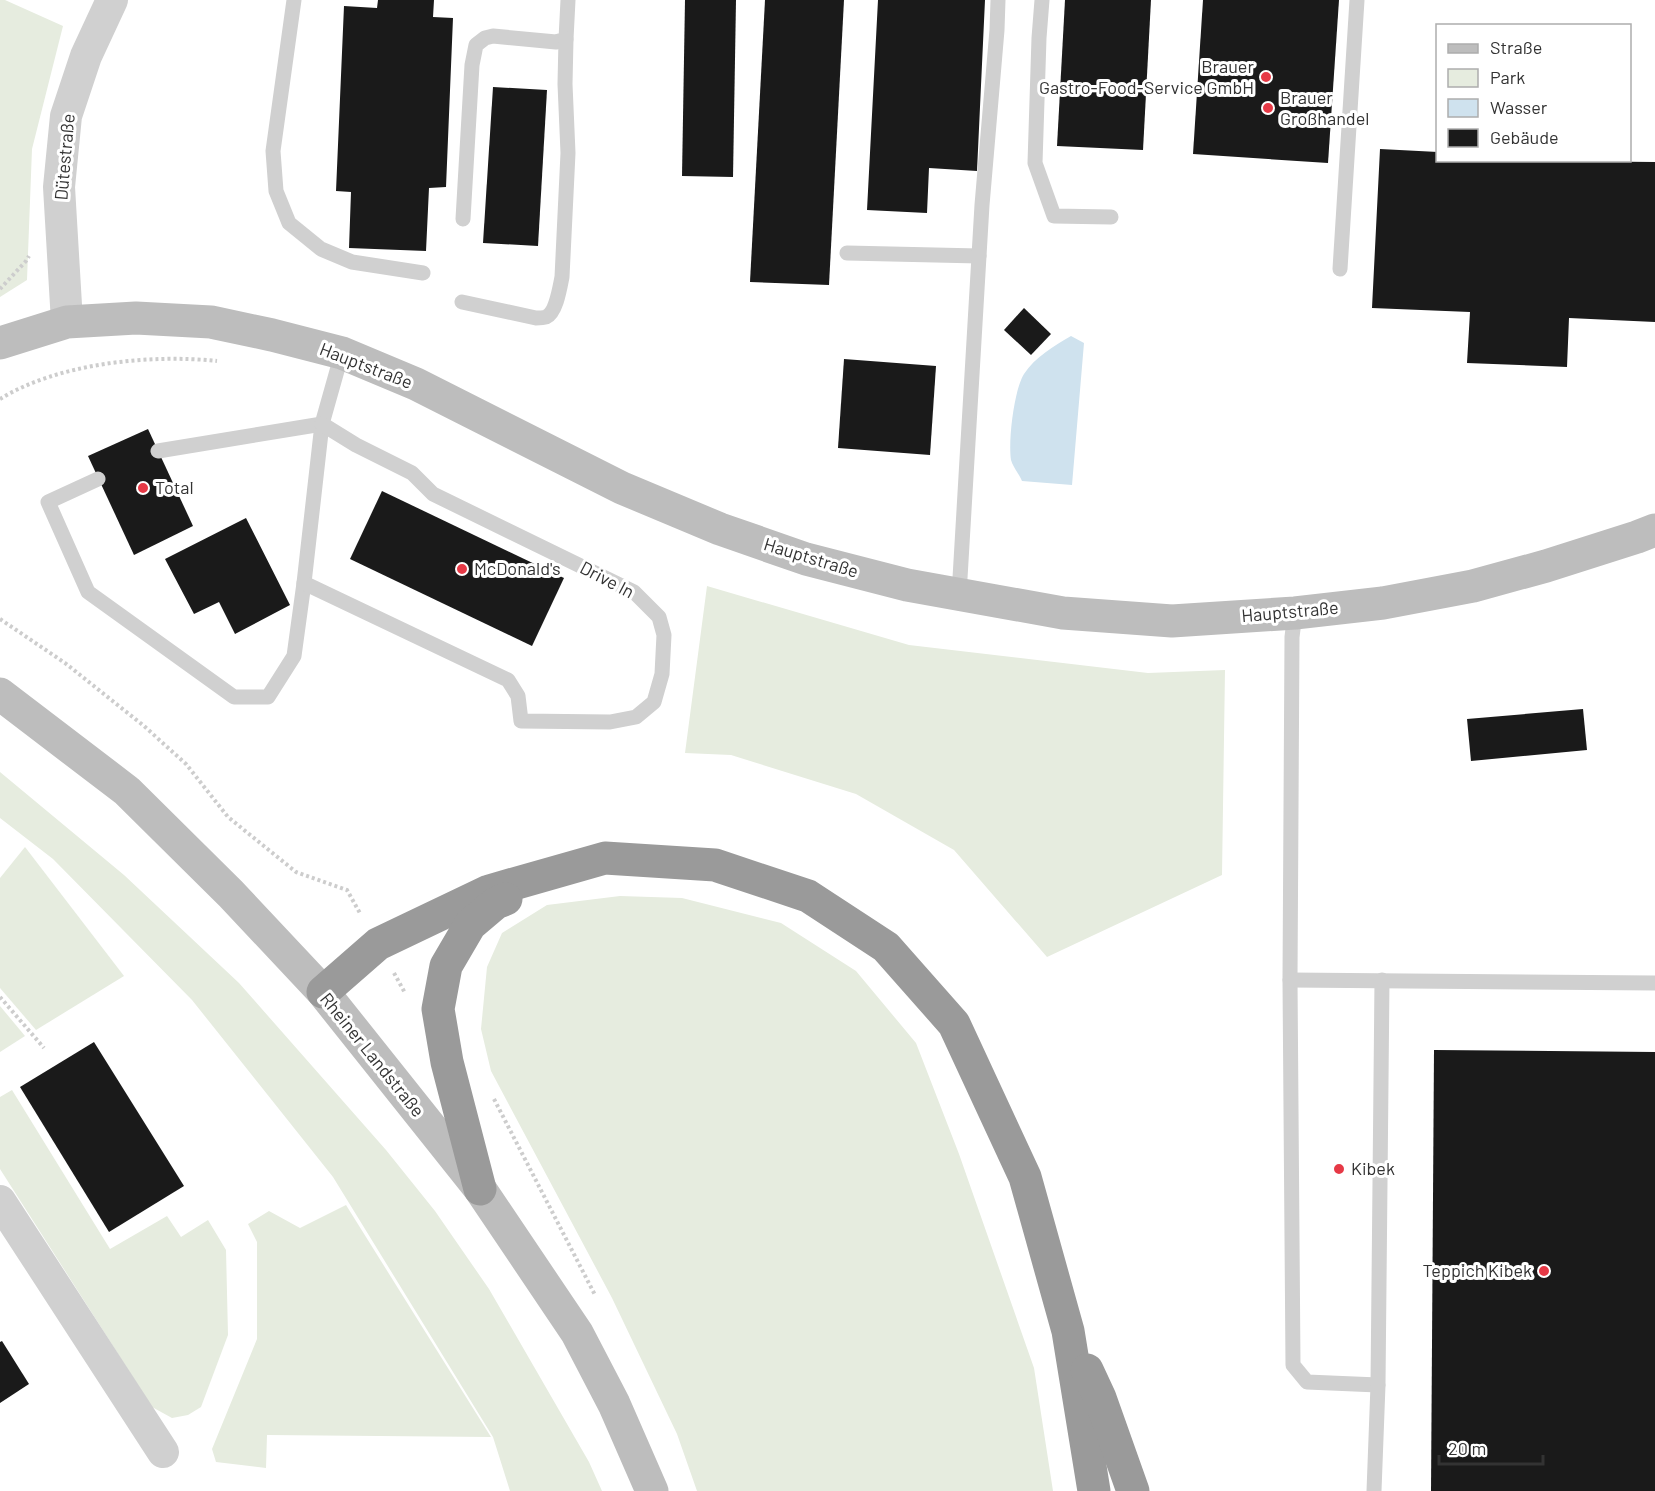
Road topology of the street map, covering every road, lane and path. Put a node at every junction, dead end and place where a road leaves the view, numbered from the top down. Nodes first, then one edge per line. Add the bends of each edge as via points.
1 (112, 0) edge
2 (294, 0) edge
3 (568, 0) edge
4 (999, 0) edge
5 (1042, 0) edge
6 (1358, 0) edge
7 (566, 39) junction
8 (1111, 217) dead end
9 (463, 219) dead end
10 (847, 253) dead end
11 (979, 256) junction
12 (1340, 269) dead end
13 (423, 273) dead end
14 (462, 302) dead end
15 (67, 322) junction
16 (0, 344) edge
17 (342, 353) junction
18 (322, 424) junction
19 (158, 451) dead end
20 (98, 479) dead end
21 (1655, 530) edge
22 (304, 583) junction
23 (959, 595) junction
24 (1295, 613) junction
25 (0, 619) edge
26 (0, 694) edge
27 (605, 858) junction
28 (378, 944) junction
29 (1290, 980) junction
30 (1382, 980) junction
31 (1655, 983) edge
32 (322, 992) junction
33 (0, 997) edge
34 (438, 1009) junction
35 (44, 1048) dead end
36 (493, 1096) dead end
37 (480, 1189) junction
38 (0, 1201) edge
39 (599, 1302) dead end
40 (1068, 1330) junction
41 (1378, 1385) junction
42 (163, 1452) dead end
43 (652, 1491) edge
44 (1094, 1491) edge
45 (1132, 1491) edge
46 (1374, 1491) edge

1 - 15 street, Dütestraße via 86,56 66,117 59,187
2 - 13 lane via 273,151 276,190 289,223 321,249 352,262
3 - 7 lane
4 - 11 lane
5 - 8 lane via 1035,163 1054,216
6 - 12 lane
7 - 9 lane via 555,42 493,36 476,45
7 - 14 lane via 568,153 562,277 552,313 536,318
10 - 11 lane
11 - 23 lane
15 - 16 street, Hauptstraße
15 - 17 street, Hauptstraße via 136,318 211,322
17 - 18 lane
17 - 23 street, Hauptstraße via 416,384 622,488 720,529 807,559
18 - 19 lane
18 - 22 lane
18 - 22 lane, Drive In via 412,472 433,494 634,592 659,617 664,635 662,674 654,702 636,717 610,722 521,721 518,696 508,680
20 - 22 lane via 48,502 88,592 234,697 268,697 294,656
21 - 24 street, Hauptstraße via 1473,586 1383,603
23 - 24 street, Hauptstraße via 1063,614 1172,621
24 - 29 lane
25 - 28 path via 65,663 144,726 186,764 228,817 296,872 347,890
26 - 32 street, Rheiner Landstraße via 127,791
27 - 28 highway via 489,891
27 - 34 highway via 496,903 471,925 446,966
27 - 40 highway via 715,865 808,896 886,947 954,1024 1025,1177
28 - 32 highway
28 - 34 path via 412,1005
29 - 30 lane
29 - 41 lane via 1293,1365 1307,1383
30 - 31 lane
30 - 41 lane
32 - 37 street, Rheiner Landstraße
33 - 35 path
34 - 37 highway via 447,1062
36 - 39 path
37 - 43 street, Rheiner Landstraße via 576,1334 614,1404
38 - 42 street
40 - 44 highway
40 - 45 highway via 1101,1398
41 - 46 lane

